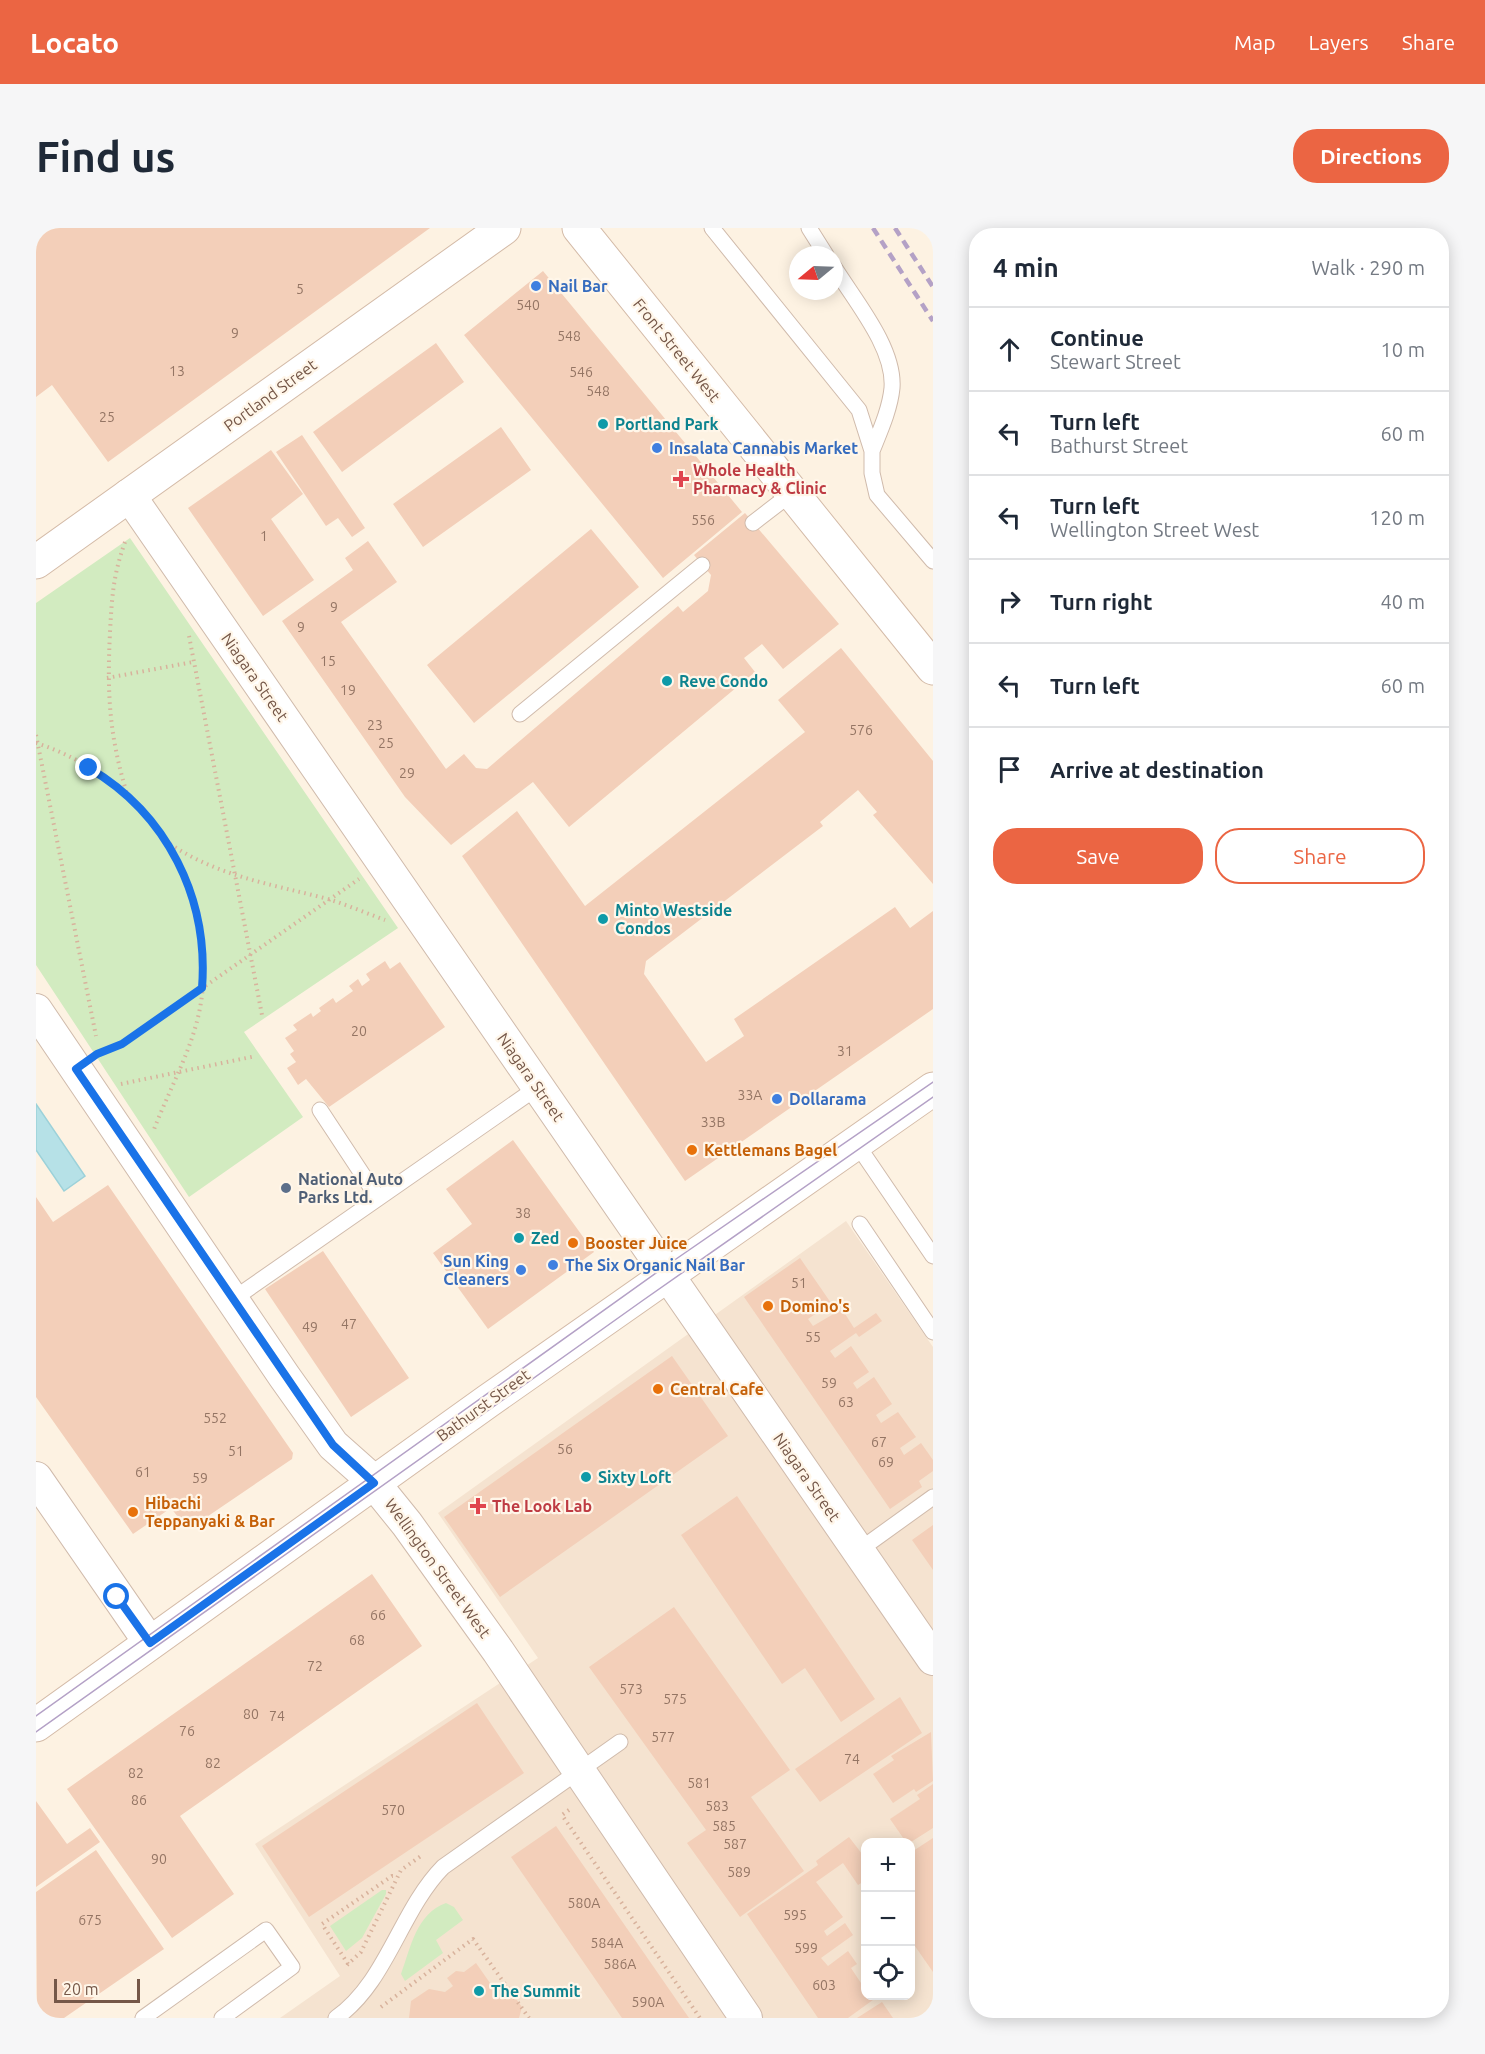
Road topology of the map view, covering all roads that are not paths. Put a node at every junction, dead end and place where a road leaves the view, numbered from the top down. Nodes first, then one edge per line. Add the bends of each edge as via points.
1 (504, 228) edge
2 (579, 228) edge
3 (712, 228) edge
4 (809, 228) edge
5 (820, 246) edge
6 (843, 282) edge
7 (872, 451) junction
8 (792, 493) junction
9 (129, 495) junction
10 (753, 523) dead end
11 (933, 561) edge
12 (36, 562) edge
13 (702, 565) dead end
14 (933, 668) edge
15 (520, 714) dead end
16 (36, 1010) edge
17 (538, 1087) junction
18 (933, 1089) edge
19 (320, 1110) dead end
20 (856, 1143) junction
21 (378, 1198) junction
22 (860, 1224) dead end
23 (933, 1256) edge
24 (668, 1275) junction
25 (232, 1300) junction
26 (933, 1332) edge
27 (36, 1478) edge
28 (374, 1483) junction
29 (933, 1497) edge
30 (858, 1551) junction
31 (150, 1643) junction
32 (933, 1659) edge
33 (36, 1725) edge
34 (620, 1742) dead end
35 (578, 1772) junction
36 (143, 2018) edge
37 (222, 2018) edge
38 (336, 2018) edge
39 (746, 2018) edge

1 - 9 main road, Portland Street
2 - 8 main road, Front Street West
3 - 7 lane via 859,410
4 - 5 lane
6 - 7 lane via 885,350 891,369 892,389
7 - 11 lane via 877,495
8 - 10 lane
8 - 14 main road, Front Street West
9 - 12 main road, Portland Street
9 - 17 street, Niagara Street
13 - 15 lane
16 - 25 street, Wellington Street West
17 - 21 lane
17 - 24 street, Niagara Street
18 - 20 main road, Bathurst Street
19 - 21 lane
20 - 23 lane
20 - 24 main road, Bathurst Street
21 - 25 lane
22 - 26 lane
24 - 28 main road, Bathurst Street
24 - 30 street, Niagara Street
25 - 28 street, Wellington Street West via 333,1445
27 - 31 street
28 - 31 main road, Bathurst Street
28 - 35 street, Wellington Street West via 482,1628
29 - 30 lane
30 - 32 street, Niagara Street
31 - 33 main road, Bathurst Street
34 - 35 lane
35 - 38 lane via 443,1867 426,1884 363,1995
35 - 39 street, Wellington Street West
36 - 37 lane via 266,1930 292,1967

